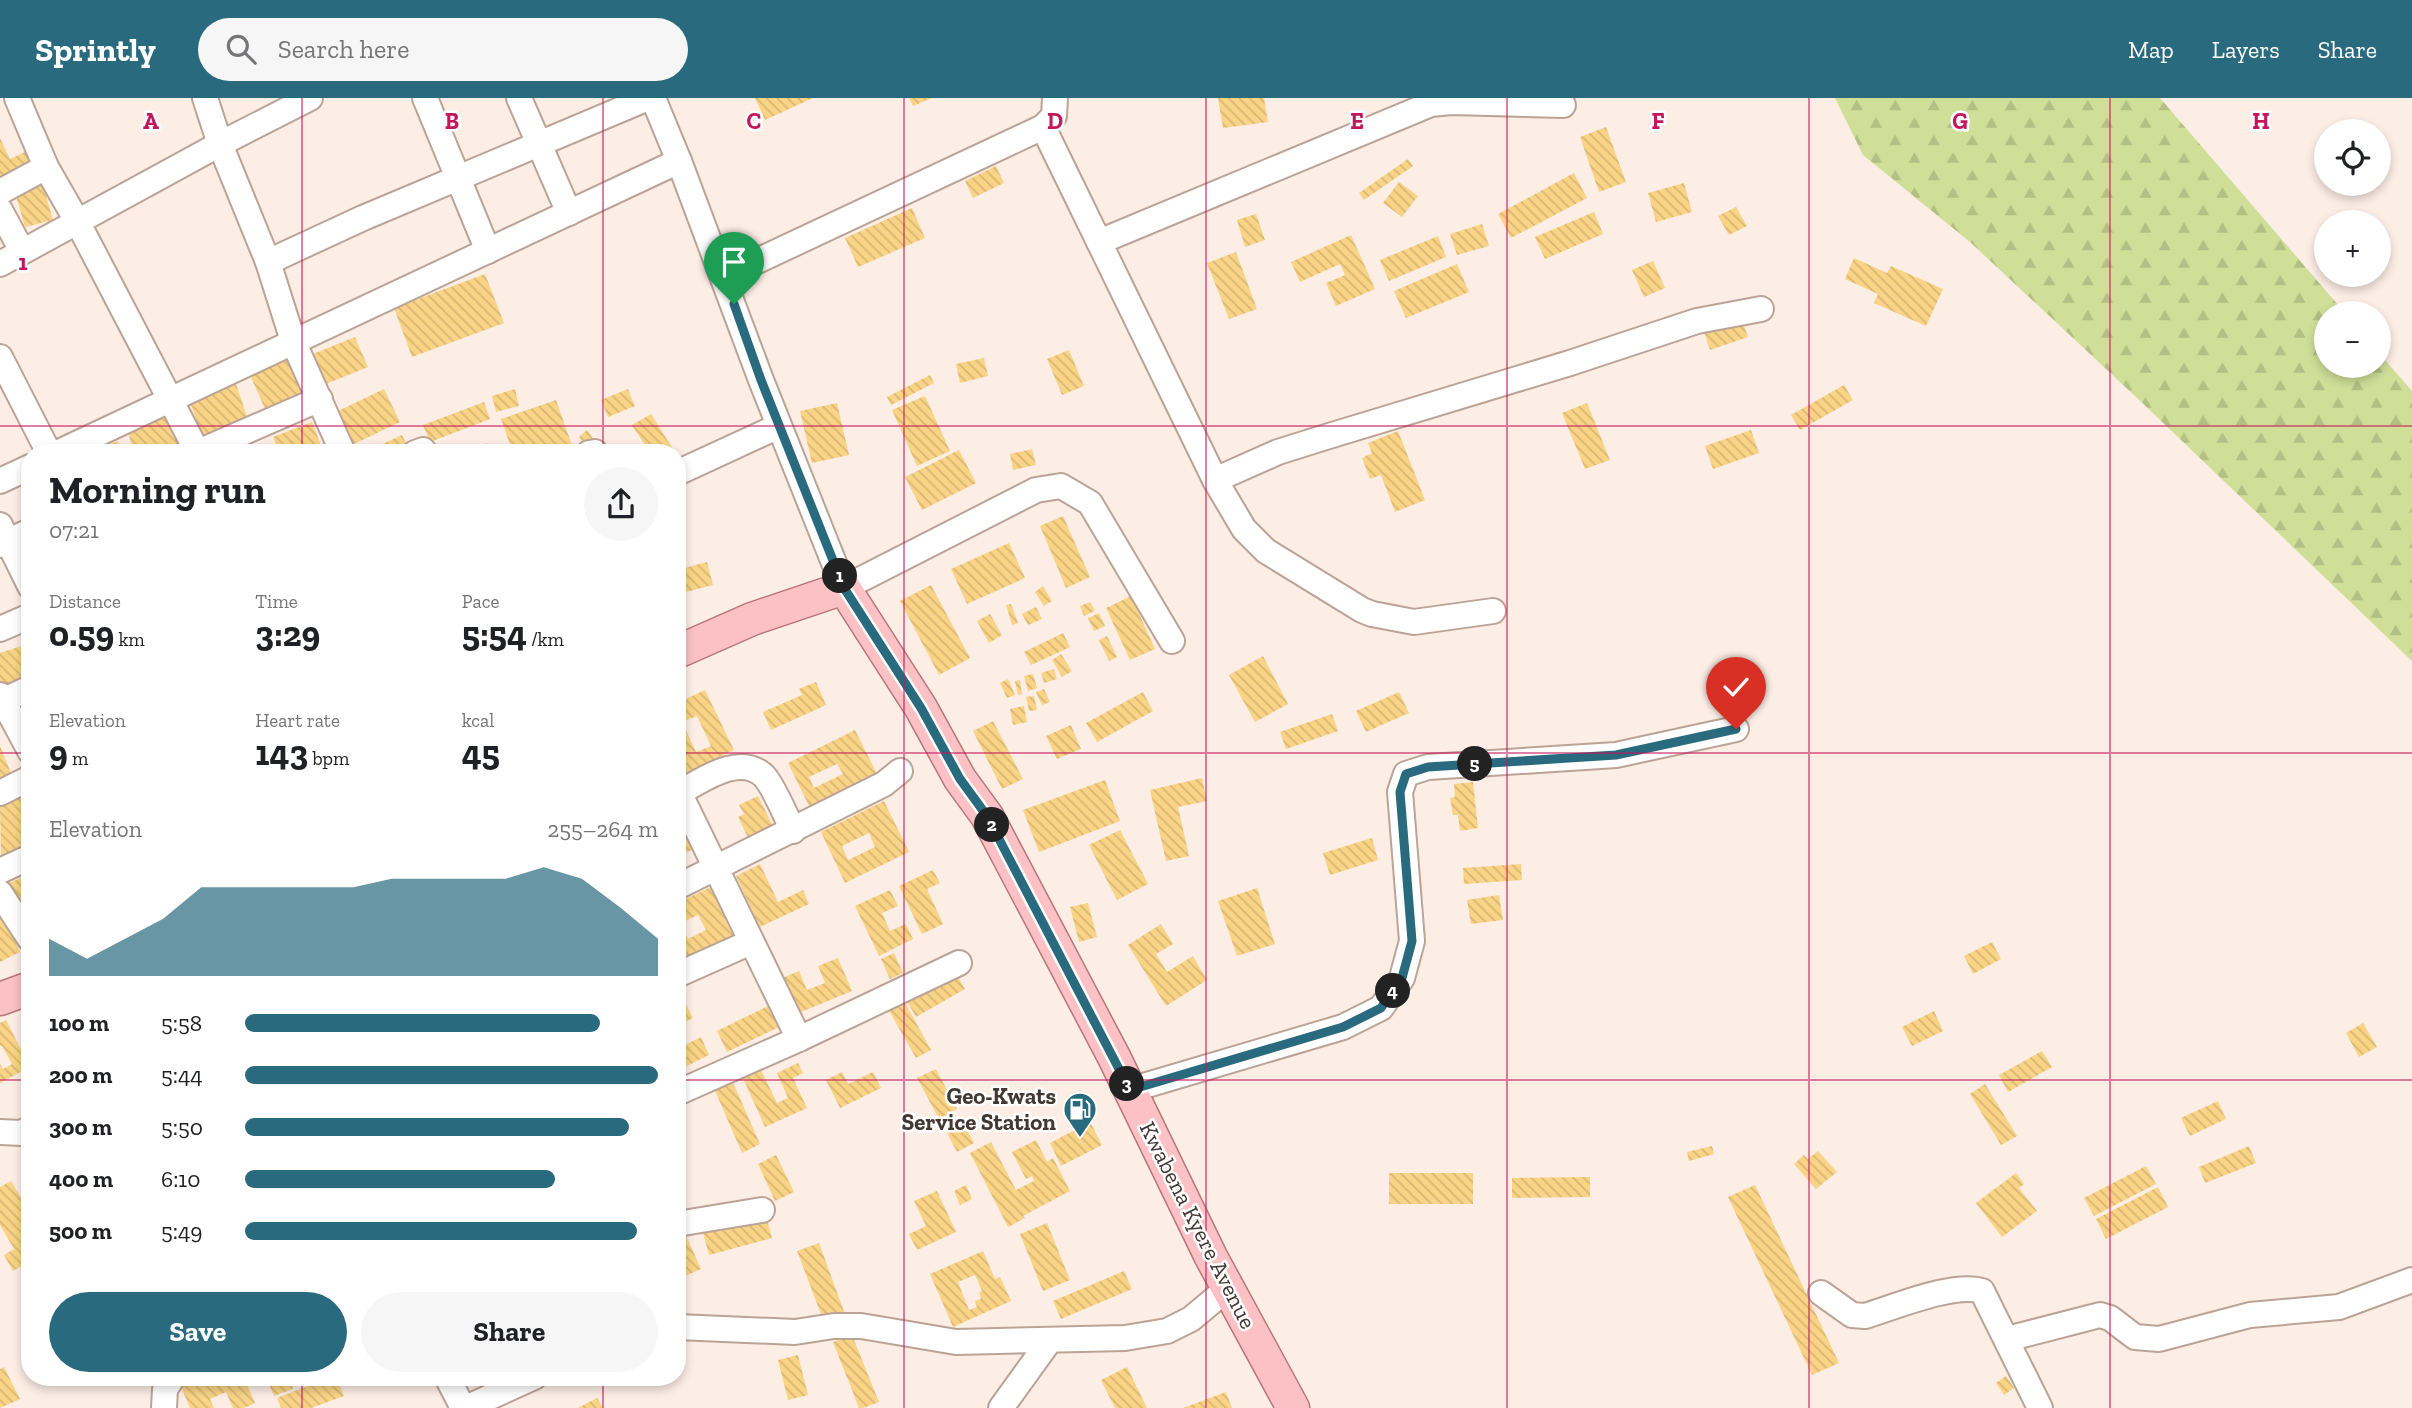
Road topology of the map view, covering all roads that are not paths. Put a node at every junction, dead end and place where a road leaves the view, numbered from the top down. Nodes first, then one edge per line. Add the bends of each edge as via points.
1 (205, 98) edge
2 (310, 98) edge
3 (425, 98) edge
4 (519, 98) edge
5 (650, 98) edge
6 (1055, 98) edge
7 (15, 103) edge
8 (1563, 105) dead end
9 (1043, 127) junction
10 (220, 144) junction
11 (538, 145) junction
12 (679, 161) junction
13 (46, 167) junction
14 (457, 178) junction
15 (0, 192) edge
16 (0, 210) edge
17 (569, 213) junction
18 (77, 221) junction
19 (1099, 242) junction
20 (488, 250) junction
21 (22, 251) junction
22 (268, 262) junction
23 (0, 264) edge
24 (723, 277) junction
25 (1761, 309) dead end
26 (293, 341) junction
27 (0, 357) edge
28 (320, 399) junction
29 (170, 400) junction
30 (779, 426) junction
31 (44, 444) edge
32 (76, 444) edge
33 (192, 444) edge
34 (218, 444) edge
35 (339, 444) edge
36 (686, 468) edge
37 (21, 471) edge
38 (1214, 480) junction
39 (0, 481) edge
40 (9, 536) edge
41 (21, 565) edge
42 (844, 588) junction
43 (1493, 611) dead end
44 (21, 620) edge
45 (0, 629) edge
46 (1172, 641) dead end
47 (686, 648) edge
48 (21, 691) edge
49 (1, 699) edge
50 (1736, 729) dead end
51 (21, 735) edge
52 (900, 771) dead end
53 (21, 782) edge
54 (686, 787) edge
55 (0, 793) edge
56 (686, 807) edge
57 (793, 831) junction
58 (21, 861) edge
59 (716, 868) junction
60 (0, 871) edge
61 (686, 883) edge
62 (0, 893) edge
63 (21, 925) edge
64 (751, 942) junction
65 (959, 963) dead end
66 (686, 971) edge
67 (21, 991) edge
68 (0, 999) edge
69 (799, 1040) junction
70 (686, 1089) edge
71 (1130, 1090) junction
72 (0, 1132) edge
73 (21, 1132) edge
74 (762, 1210) dead end
75 (686, 1223) edge
76 (2412, 1280) edge
77 (1228, 1288) junction
78 (1821, 1293) dead end
79 (686, 1327) edge
80 (2007, 1339) junction
81 (1050, 1340) junction
82 (167, 1386) edge
83 (452, 1386) edge
84 (514, 1386) edge
85 (164, 1408) edge
86 (465, 1408) edge
87 (1001, 1408) edge
88 (1293, 1408) edge
89 (2040, 1408) edge

1 - 10 street
2 - 10 street
3 - 14 street
4 - 11 street
5 - 11 street
5 - 12 street, Kwabena Kyere Avenue
6 - 9 street via 1054,117
7 - 13 street
8 - 19 street via 1431,104
9 - 19 street
9 - 24 street
10 - 18 street
10 - 22 street
11 - 14 street
11 - 17 street
12 - 17 street
12 - 24 street, Kwabena Kyere Avenue
13 - 15 street
13 - 18 street
14 - 20 street
14 - 22 street
16 - 21 street
17 - 20 street
18 - 21 street
18 - 29 street
19 - 38 street
20 - 26 street
21 - 23 street
22 - 26 street
24 - 30 street, Kwabena Kyere Avenue
25 - 38 street via 1697,321 1329,436
26 - 28 street
26 - 29 street
27 - 31 street
28 - 34 street
28 - 35 street
29 - 32 street
29 - 33 street
30 - 36 street
30 - 42 street, Kwabena Kyere Avenue
37 - 39 street
38 - 43 street via 1244,529 1266,551 1362,610 1414,622
40 - 41 street
42 - 46 street via 1036,491 1061,486 1090,503
42 - 47 main road via 752,619
42 - 71 main road, Kwabena Kyere Avenue via 987,816
44 - 45 street
48 - 49 street
49 - 51 street
50 - 71 street via 1616,755 1428,767 1406,774 1400,792 1412,941 1402,978 1381,1008 1343,1027
52 - 57 street via 884,784
53 - 55 street
54 - 57 street via 723,770 751,769 765,777
56 - 59 street
57 - 59 street
58 - 60 street
59 - 61 street
59 - 64 street
62 - 63 street
64 - 66 street
64 - 69 street
65 - 69 street
67 - 68 main road
69 - 70 street
71 - 77 main road, Kwabena Kyere Avenue
72 - 73 street
74 - 75 street
76 - 80 street via 2339,1307 2249,1315 2159,1339 2135,1337 2100,1315
77 - 81 street via 1191,1319 1167,1331 1125,1338
77 - 88 main road, Kwabena Kyere Avenue
78 - 80 street via 1852,1315 1865,1316 1954,1289 1972,1288 1982,1291
79 - 81 street via 795,1332 861,1326 956,1342
80 - 89 street
81 - 87 street
82 - 85 street
83 - 86 street
84 - 86 street

